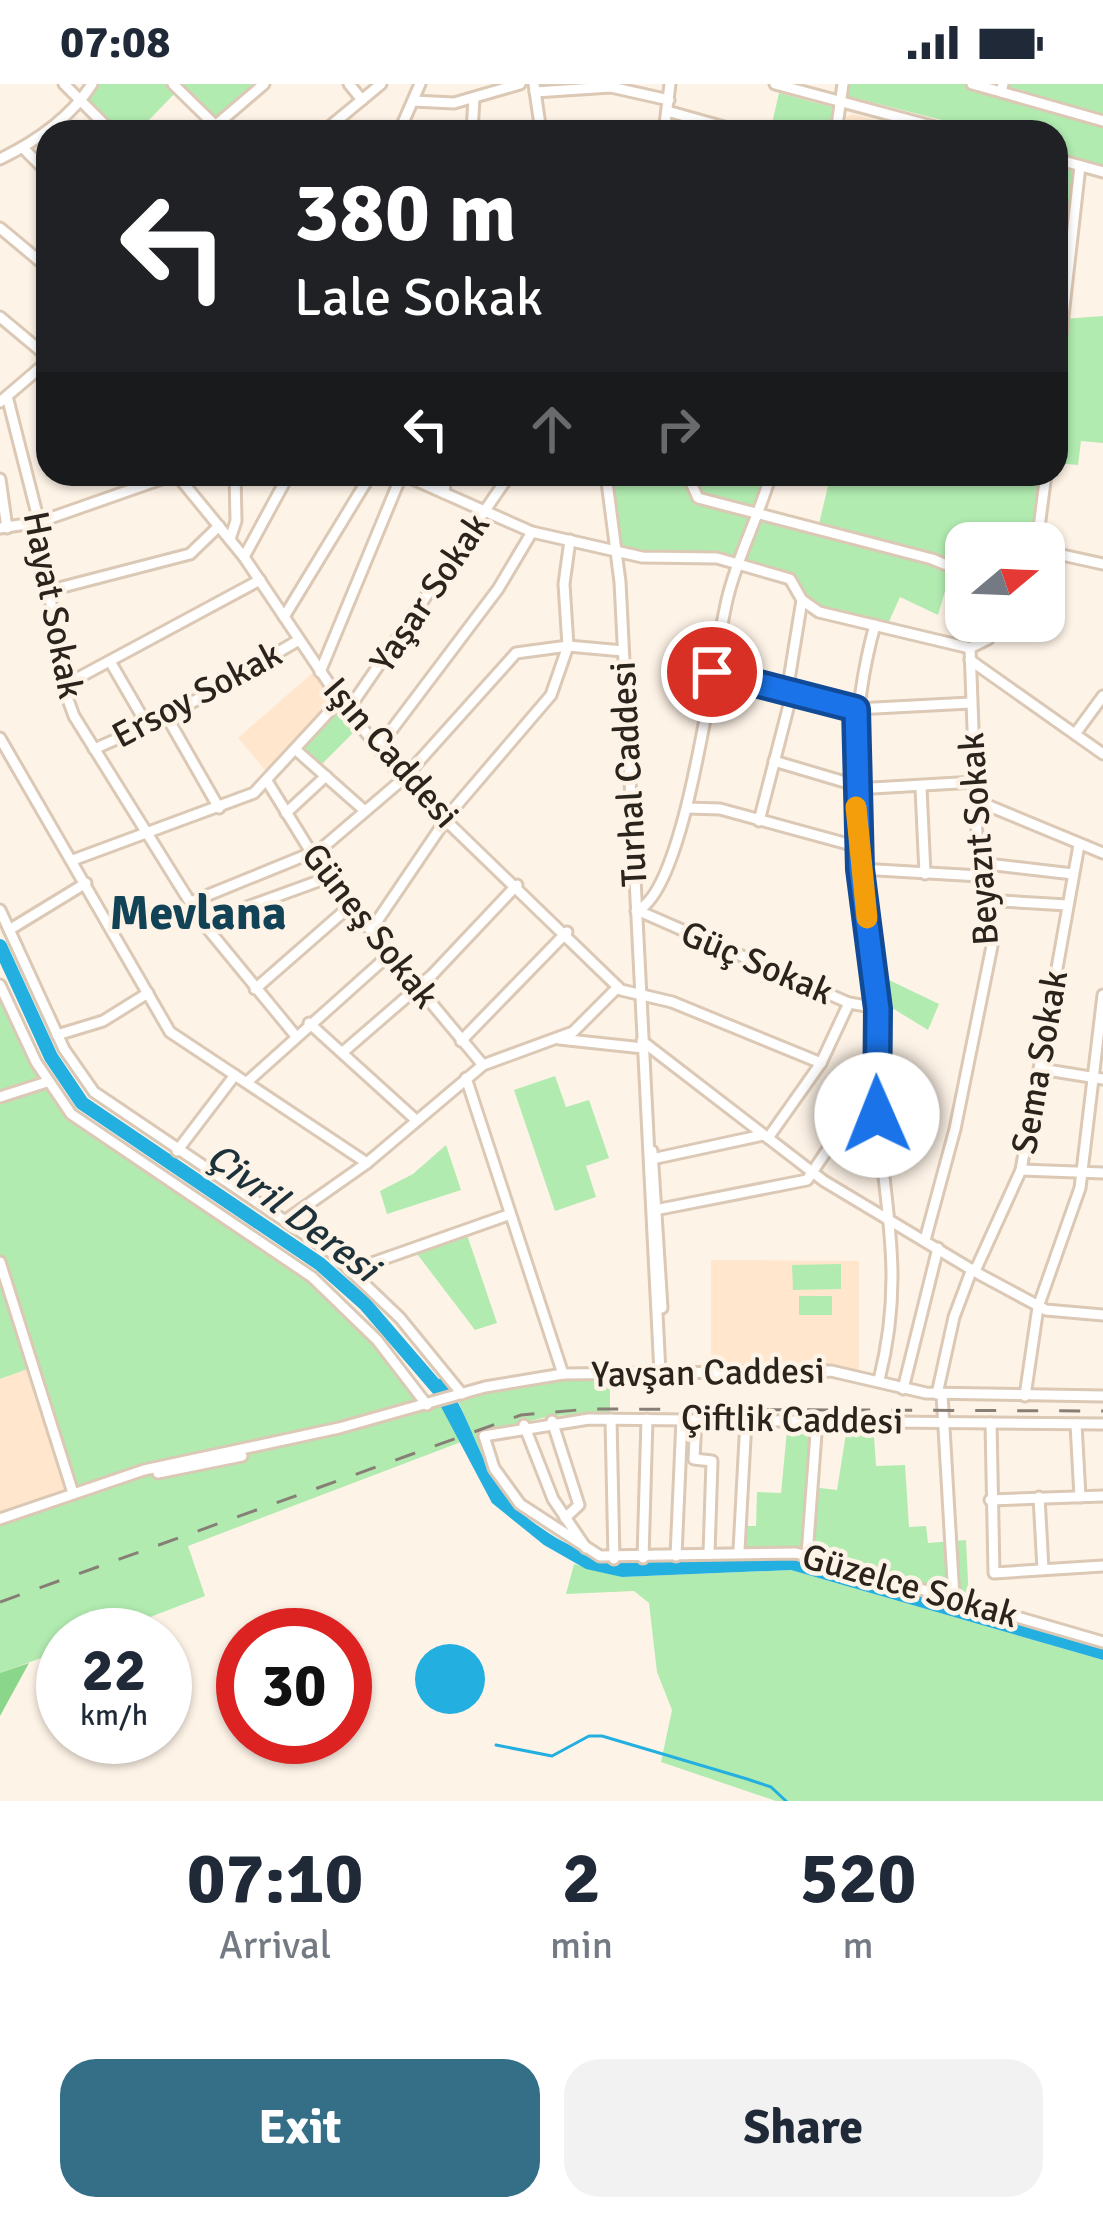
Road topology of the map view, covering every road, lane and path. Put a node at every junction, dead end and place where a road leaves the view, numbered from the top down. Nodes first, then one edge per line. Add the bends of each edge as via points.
1 (64, 84) edge
2 (92, 84) edge
3 (173, 84) edge
4 (264, 84) edge
5 (349, 84) edge
6 (381, 84) edge
7 (420, 84) edge
8 (520, 84) edge
9 (670, 84) edge
10 (776, 84) edge
11 (843, 84) edge
12 (972, 84) edge
13 (609, 86) edge
14 (535, 88) edge
15 (1002, 88) edge
16 (474, 98) junction
17 (362, 100) junction
18 (81, 101) junction
19 (413, 101) junction
20 (840, 101) junction
21 (668, 105) junction
22 (58, 120) edge
23 (100, 120) edge
24 (210, 120) edge
25 (228, 120) edge
26 (338, 120) edge
27 (404, 120) edge
28 (473, 120) edge
29 (539, 120) edge
30 (666, 120) edge
31 (709, 120) edge
32 (838, 120) edge
33 (908, 120) edge
34 (1103, 122) edge
35 (36, 137) edge
36 (23, 148) junction
37 (0, 159) edge
38 (36, 161) edge
39 (1068, 162) edge
40 (1080, 166) junction
41 (1103, 172) edge
42 (1068, 223) edge
43 (1072, 224) junction
44 (0, 228) edge
45 (1068, 248) edge
46 (36, 258) edge
47 (0, 317) edge
48 (36, 348) edge
49 (36, 370) edge
50 (4, 399) edge
51 (0, 479) edge
52 (142, 486) edge
53 (186, 486) edge
54 (236, 486) edge
55 (282, 486) edge
56 (364, 486) edge
57 (402, 486) edge
58 (429, 486) edge
59 (445, 486) edge
60 (502, 486) edge
61 (608, 486) edge
62 (692, 486) edge
63 (767, 486) edge
64 (1044, 486) edge
65 (445, 494) junction
66 (485, 512) junction
67 (759, 514) junction
68 (39, 522) junction
69 (1040, 522) edge
70 (219, 526) junction
71 (2, 528) edge
72 (532, 532) junction
73 (230, 539) junction
74 (570, 540) junction
75 (618, 550) junction
76 (1065, 555) edge
77 (244, 557) junction
78 (1103, 563) edge
79 (737, 564) junction
80 (945, 564) edge
81 (260, 580) junction
82 (51, 590) junction
83 (802, 600) junction
84 (284, 616) junction
85 (875, 625) junction
86 (299, 640) junction
87 (982, 642) edge
88 (568, 646) junction
89 (970, 648) junction
90 (623, 651) junction
91 (970, 660) junction
92 (111, 663) junction
93 (320, 672) junction
94 (712, 672) junction
95 (63, 686) junction
96 (789, 693) junction
97 (1102, 698) edge
98 (970, 703) junction
99 (344, 705) junction
100 (856, 709) junction
101 (166, 717) junction
102 (147, 724) junction
103 (1075, 734) junction
104 (0, 738) edge
105 (378, 748) junction
106 (94, 749) junction
107 (296, 750) junction
108 (1103, 754) edge
109 (774, 760) junction
110 (326, 776) junction
111 (404, 778) junction
112 (267, 781) junction
113 (975, 782) junction
114 (855, 787) junction
115 (921, 788) junction
116 (977, 801) junction
117 (219, 808) junction
118 (687, 808) junction
119 (365, 811) junction
120 (286, 813) junction
121 (446, 820) junction
122 (759, 820) junction
123 (148, 833) junction
124 (1078, 845) junction
125 (859, 847) junction
126 (1103, 854) edge
127 (311, 855) junction
128 (73, 860) junction
129 (978, 862) junction
130 (860, 869) junction
131 (925, 874) junction
132 (1073, 874) junction
133 (980, 876) junction
134 (327, 878) junction
135 (86, 883) junction
136 (517, 885) junction
137 (985, 900) junction
138 (190, 902) junction
139 (1067, 905) junction
140 (350, 906) junction
141 (0, 910) edge
142 (638, 911) junction
143 (203, 923) junction
144 (9, 930) junction
145 (371, 930) junction
146 (567, 932) junction
147 (390, 954) junction
148 (0, 985) edge
149 (618, 987) junction
150 (255, 989) junction
151 (417, 989) junction
152 (148, 993) junction
153 (1103, 995) edge
154 (640, 997) junction
155 (850, 1003) junction
156 (878, 1009) junction
157 (1102, 1021) edge
158 (309, 1023) junction
159 (57, 1035) junction
160 (295, 1035) junction
161 (559, 1039) junction
162 (461, 1041) junction
163 (642, 1045) junction
164 (343, 1052) junction
165 (821, 1063) junction
166 (482, 1065) junction
167 (1041, 1069) junction
168 (644, 1074) junction
169 (235, 1075) junction
170 (466, 1078) junction
171 (1098, 1078) edge
172 (874, 1080) junction
173 (47, 1082) junction
174 (247, 1082) junction
175 (0, 1097) edge
176 (416, 1120) junction
177 (766, 1137) junction
178 (1086, 1138) junction
179 (1103, 1138) edge
180 (177, 1151) junction
181 (652, 1159) junction
182 (367, 1162) junction
183 (1021, 1170) junction
184 (814, 1174) junction
185 (1103, 1174) edge
186 (1082, 1175) junction
187 (655, 1210) junction
188 (508, 1215) junction
189 (888, 1216) junction
190 (286, 1220) junction
191 (925, 1240) junction
192 (938, 1248) junction
193 (0, 1262) edge
194 (352, 1270) junction
195 (973, 1270) junction
196 (1037, 1307) junction
197 (1103, 1315) edge
198 (663, 1373) junction
199 (563, 1374) junction
200 (879, 1380) junction
201 (903, 1389) junction
202 (940, 1394) junction
203 (459, 1395) junction
204 (1025, 1396) junction
205 (1103, 1396) edge
206 (431, 1404) junction
207 (611, 1418) junction
208 (646, 1419) junction
209 (682, 1419) junction
210 (695, 1419) junction
211 (746, 1420) junction
212 (817, 1420) junction
213 (552, 1421) junction
214 (941, 1422) junction
215 (992, 1423) junction
216 (1076, 1424) junction
217 (1103, 1424) edge
218 (524, 1425) junction
219 (339, 1429) junction
220 (484, 1436) joint
221 (73, 1493) junction
222 (1103, 1496) edge
223 (1080, 1497) junction
224 (1039, 1498) junction
225 (990, 1500) junction
226 (565, 1518) junction
227 (0, 1522) edge
228 (739, 1550) junction
229 (588, 1551) junction
230 (709, 1553) junction
231 (807, 1555) junction
232 (676, 1556) junction
233 (643, 1558) junction
234 (614, 1559) junction
235 (1103, 1566) edge
236 (1043, 1569) junction
237 (954, 1598) junction
238 (1103, 1642) edge

1 - 18 street
2 - 18 street
3 - 24 street
4 - 25 street
5 - 17 street
6 - 17 street
7 - 19 street
8 - 16 street
9 - 21 street
10 - 20 street
11 - 20 street
12 - 15 street
13 - 14 street
13 - 21 street
14 - 29 street
15 - 34 street
16 - 19 street
16 - 28 street
17 - 26 street
18 - 22 street
18 - 23 street
19 - 27 street
20 - 32 street
20 - 33 street
21 - 30 street
21 - 31 street
35 - 36 street
36 - 37 street
36 - 38 street
39 - 40 street
40 - 41 street
40 - 43 street
42 - 43 street
43 - 45 street
44 - 46 street
47 - 48 street
49 - 50 street
50 - 68 street, Hayat Sokak
51 - 71 street
52 - 68 street
53 - 70 street, Işın Caddesi
54 - 73 street
55 - 77 street
56 - 84 street
57 - 93 street
58 - 65 street
59 - 65 street
60 - 66 street, Yaşar Sokak
61 - 75 street, Turhal Caddesi
62 - 67 street via 698,498
63 - 67 street
64 - 69 street
65 - 66 street
66 - 72 street
66 - 99 street, Yaşar Sokak
67 - 79 street
67 - 80 street
68 - 71 street
68 - 82 street, Hayat Sokak
70 - 73 street, Işın Caddesi
70 - 82 street via 190,554
72 - 74 street
72 - 105 street
73 - 77 street, Işın Caddesi
74 - 75 street
74 - 88 street via 563,584
75 - 79 street
75 - 90 street, Turhal Caddesi
76 - 78 street
77 - 81 street, Işın Caddesi
79 - 83 street via 790,579
79 - 94 street
81 - 84 street, Işın Caddesi
81 - 92 street
82 - 95 street, Hayat Sokak
83 - 85 street
83 - 96 street
84 - 86 street, Işın Caddesi
85 - 89 street
85 - 100 street
86 - 93 street, Işın Caddesi
86 - 101 street, Ersoy Sokak
87 - 89 street
88 - 90 street
88 - 111 street via 527,649 506,660
88 - 121 street via 536,717
89 - 91 street, Beyazıt Sokak
90 - 142 street, Turhal Caddesi
91 - 98 street, Beyazıt Sokak
91 - 103 street
92 - 95 street
92 - 102 street
93 - 99 street, Işın Caddesi
94 - 96 street
94 - 118 street
95 - 106 street, Hayat Sokak
96 - 100 street
96 - 109 street
97 - 103 street
98 - 100 street
98 - 113 street, Beyazıt Sokak
99 - 105 street, Işın Caddesi
99 - 107 street, Yaşar Sokak
100 - 114 street
101 - 102 street, Ersoy Sokak
101 - 117 street
102 - 106 street, Ersoy Sokak
103 - 108 street
104 - 128 street
105 - 111 street, Işın Caddesi
106 - 123 street, Hayat Sokak
107 - 110 street
107 - 112 street, Yaşar Sokak
109 - 114 street
109 - 122 street
110 - 119 street
110 - 120 street
111 - 119 street
111 - 121 street, Işın Caddesi
112 - 117 street, Yaşar Sokak
112 - 120 street, Güneş Sokak
113 - 115 street
113 - 116 street, Beyazıt Sokak
114 - 115 street
114 - 125 street
115 - 131 street
116 - 124 street
116 - 129 street, Beyazıt Sokak
117 - 123 street, Yaşar Sokak
118 - 122 street
118 - 142 street via 669,866
119 - 127 street
120 - 127 street, Güneş Sokak
121 - 136 street, Işın Caddesi
121 - 145 street
122 - 125 street
123 - 128 street, Yaşar Sokak
123 - 138 street, Hayat Sokak
124 - 126 street
124 - 132 street, Sema Sokak
125 - 130 street
127 - 134 street, Güneş Sokak
127 - 138 street
128 - 135 street
129 - 132 street
129 - 133 street, Beyazıt Sokak
130 - 131 street
130 - 156 street
131 - 133 street
132 - 139 street, Sema Sokak
133 - 137 street, Beyazıt Sokak
134 - 140 street, Güneş Sokak
134 - 143 street
135 - 144 street
135 - 152 street
136 - 146 street, Işın Caddesi
136 - 151 street
137 - 139 street
137 - 191 street, Beyazıt Sokak via 992,946
138 - 143 street, Hayat Sokak
139 - 167 street, Sema Sokak
140 - 145 street, Güneş Sokak
140 - 150 street
141 - 144 street
142 - 154 street, Turhal Caddesi
142 - 155 street, Güç Sokak
143 - 150 street, Hayat Sokak
144 - 159 street
145 - 147 street, Güneş Sokak
146 - 149 street, Işın Caddesi
146 - 162 street
147 - 151 street, Güneş Sokak
147 - 158 street
148 - 173 street
149 - 154 street, Işın Caddesi
149 - 161 street
150 - 160 street, Hayat Sokak
151 - 162 street, Güneş Sokak
151 - 164 street
152 - 159 street via 103,1021
152 - 169 street via 170,1032
153 - 157 street
154 - 163 street, Turhal Caddesi
154 - 165 street, Işın Caddesi via 672,1002
155 - 156 street, Güç Sokak
155 - 165 street
156 - 172 street
157 - 171 street
158 - 160 street
158 - 164 street
159 - 180 street via 103,1101
160 - 174 street
161 - 163 street
161 - 166 street
162 - 166 street, Güneş Sokak
163 - 168 street, Turhal Caddesi
163 - 177 street
164 - 176 street
165 - 177 street
166 - 170 street
167 - 171 street
167 - 183 street, Sema Sokak
168 - 181 street, Turhal Caddesi
168 - 198 street, Turhal Caddesi
169 - 174 street
169 - 180 street
170 - 176 street
170 - 188 street
171 - 178 street
172 - 184 street
172 - 189 street
173 - 175 street
173 - 206 street via 97,1136 312,1277
174 - 182 street
176 - 182 street
177 - 181 street
177 - 184 street
178 - 179 street
178 - 186 street
180 - 190 street
181 - 187 street, Turhal Caddesi
182 - 190 street
183 - 186 street
183 - 195 street, Sema Sokak
184 - 187 street via 760,1193
184 - 189 street
185 - 186 street
186 - 196 street
187 - 198 street, Turhal Caddesi
188 - 194 street
188 - 199 street
189 - 191 street
189 - 200 street via 895,1306
190 - 194 street
191 - 192 street
192 - 195 street
192 - 201 street
193 - 221 street
194 - 203 street
195 - 196 street
195 - 202 street, Sema Sokak via 950,1330
196 - 197 street
196 - 204 street
198 - 199 street, Yavşan Caddesi
198 - 200 street, Yavşan Caddesi via 831,1371
199 - 203 street, Yavşan Caddesi
200 - 201 street, Yavşan Caddesi
201 - 202 street, Yavşan Caddesi
202 - 204 street, Yavşan Caddesi
202 - 214 street, Sema Sokak
203 - 206 street, Yavşan Caddesi
204 - 205 street, Yavşan Caddesi
206 - 219 street, Yavşan Caddesi
207 - 208 street, Çiftlik Caddesi
207 - 213 street, Çiftlik Caddesi
207 - 234 street
208 - 209 street, Çiftlik Caddesi
208 - 233 street
209 - 210 street, Çiftlik Caddesi
209 - 232 street
210 - 211 street, Çiftlik Caddesi
210 - 230 street via 694,1459 712,1460
211 - 212 street, Çiftlik Caddesi
211 - 228 street
212 - 214 street, Çiftlik Caddesi
212 - 231 street
213 - 218 street, Çiftlik Caddesi
213 - 226 street via 579,1505
214 - 215 street, Çiftlik Caddesi
214 - 237 street, Sema Sokak
215 - 216 street, Çiftlik Caddesi
215 - 225 street
216 - 217 street, Çiftlik Caddesi
216 - 223 street
218 - 220 street, Çiftlik Caddesi
218 - 226 street
219 - 221 street
219 - 227 street via 128,1480
220 - 229 street, Güzelce Sokak via 494,1468 520,1504
221 - 227 street
222 - 223 street
223 - 224 street
224 - 225 street
224 - 236 street
225 - 236 street via 994,1573
226 - 229 street
228 - 230 street, Güzelce Sokak
228 - 231 street, Güzelce Sokak
229 - 234 street, Güzelce Sokak
230 - 232 street, Güzelce Sokak
231 - 237 street, Güzelce Sokak
232 - 233 street, Güzelce Sokak
233 - 234 street, Güzelce Sokak
235 - 236 street
237 - 238 street, Güzelce Sokak

